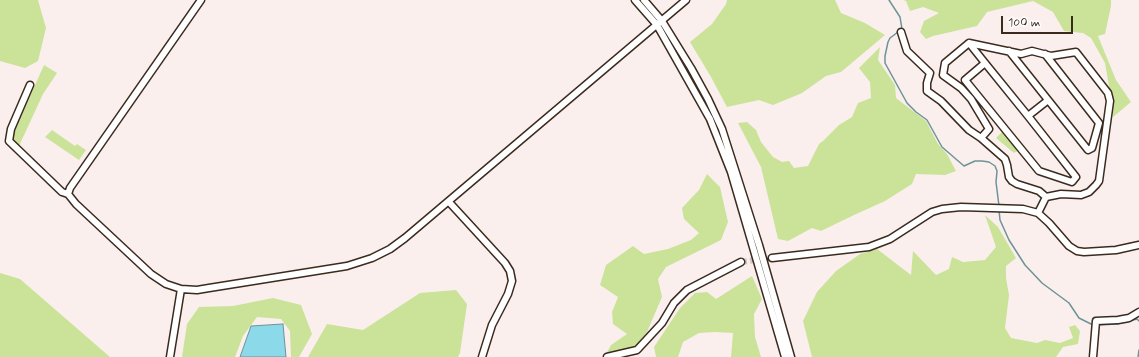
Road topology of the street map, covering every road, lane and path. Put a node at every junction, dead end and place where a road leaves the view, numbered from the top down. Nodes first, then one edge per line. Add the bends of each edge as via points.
1 (201, 0) edge
2 (635, 0) edge
3 (644, 0) edge
4 (686, 0) edge
5 (659, 23) junction
6 (900, 32) dead end
7 (969, 44) junction
8 (1009, 51) junction
9 (1045, 54) junction
10 (985, 63) junction
11 (30, 85) dead end
12 (1048, 101) junction
13 (1028, 116) junction
14 (981, 138) junction
15 (68, 194) junction
16 (1046, 197) junction
17 (449, 202) junction
18 (1038, 212) junction
19 (1139, 245) edge
20 (772, 258) tunnel mouth
21 (741, 262) tunnel mouth
22 (181, 289) junction
23 (1139, 312) edge
24 (170, 357) edge
25 (482, 357) edge
26 (608, 357) edge
27 (785, 357) edge
28 (791, 357) edge
29 (1094, 357) edge

1 - 15 street
2 - 5 street
3 - 5 street
4 - 5 street
5 - 17 street
5 - 27 street via 718,137 731,172
5 - 28 street via 691,68 722,129
6 - 14 street via 907,51 930,73 927,91
7 - 8 street
7 - 10 street
7 - 14 street via 944,63 943,74 967,94 989,129
8 - 9 street
8 - 12 street
9 - 12 street via 1099,123 1092,148 1088,150
9 - 16 street via 1051,56 1076,52 1106,90 1110,101 1098,181 1093,189 1085,194
10 - 13 street
10 - 13 street via 965,80 1039,171 1072,182 1076,177
11 - 15 street via 11,129 9,141 62,192
12 - 13 street
14 - 16 street via 1005,158 1012,181 1038,191
15 - 22 street via 146,271 166,284
16 - 18 street
17 - 22 street via 390,249 359,262 197,290
17 - 25 street via 510,271 512,281 508,294 492,325
18 - 19 street via 1069,246 1077,251 1097,252
18 - 20 street via 1023,209 961,207 942,209 932,212 890,239 869,248
21 - 26 street via 687,290 637,350
22 - 24 street
23 - 29 street via 1129,318 1096,321

